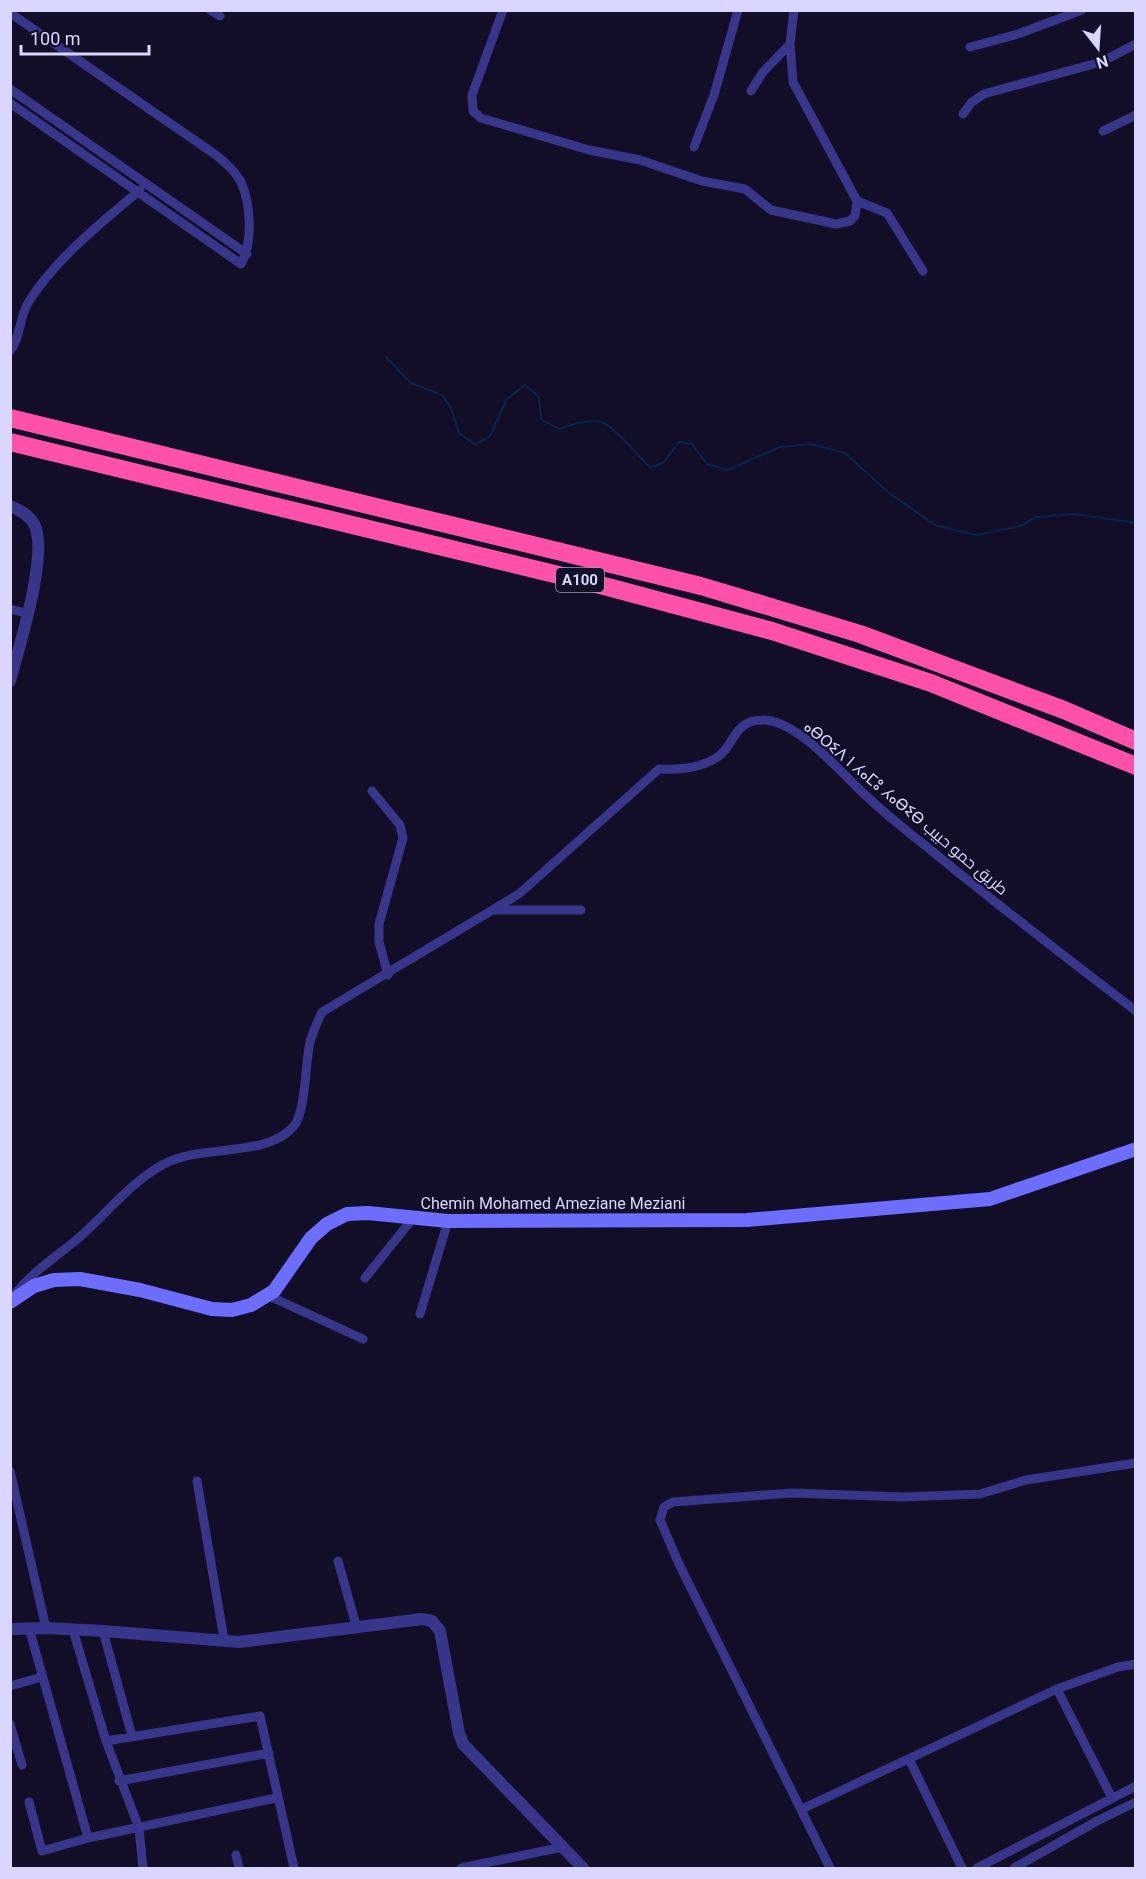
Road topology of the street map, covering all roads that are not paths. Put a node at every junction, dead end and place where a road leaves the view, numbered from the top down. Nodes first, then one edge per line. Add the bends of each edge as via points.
1 (210, 10) edge
2 (503, 10) edge
3 (738, 10) edge
4 (794, 10) edge
5 (1082, 10) edge
6 (10, 13) edge
7 (220, 16) dead end
8 (790, 44) junction
9 (1136, 44) edge
10 (970, 47) dead end
11 (10, 89) edge
12 (751, 91) dead end
13 (10, 104) edge
14 (963, 114) dead end
15 (1136, 115) edge
16 (1102, 131) dead end
17 (694, 147) dead end
18 (146, 185) junction
19 (137, 192) junction
20 (857, 201) junction
21 (247, 254) junction
22 (923, 271) dead end
23 (10, 351) edge
24 (10, 407) edge
25 (19, 420) edge
26 (10, 442) edge
27 (10, 506) edge
28 (10, 609) edge
29 (26, 613) junction
30 (15, 642) edge
31 (10, 681) edge
32 (1136, 741) edge
33 (1136, 766) edge
34 (372, 791) dead end
35 (492, 910) junction
36 (581, 910) dead end
37 (388, 975) junction
38 (1136, 1011) edge
39 (1136, 1149) edge
40 (413, 1218) junction
41 (448, 1221) junction
42 (365, 1278) dead end
43 (267, 1295) junction
44 (10, 1300) edge
45 (420, 1314) dead end
46 (363, 1340) dead end
47 (1136, 1463) edge
48 (10, 1471) edge
49 (197, 1482) dead end
50 (338, 1560) dead end
51 (356, 1625) junction
52 (29, 1628) junction
53 (46, 1628) junction
54 (10, 1629) edge
55 (73, 1630) junction
56 (103, 1631) junction
57 (224, 1639) junction
58 (1136, 1664) edge
59 (42, 1677) junction
60 (10, 1686) edge
61 (1056, 1689) junction
62 (10, 1725) edge
63 (132, 1736) junction
64 (106, 1741) junction
65 (269, 1753) junction
66 (909, 1759) junction
67 (22, 1765) dead end
68 (119, 1781) junction
69 (1136, 1786) edge
70 (276, 1798) junction
71 (1112, 1798) junction
72 (29, 1802) dead end
73 (1136, 1802) edge
74 (802, 1809) junction
75 (139, 1828) junction
76 (88, 1838) junction
77 (562, 1847) junction
78 (236, 1855) dead end
79 (143, 1869) edge
80 (239, 1869) edge
81 (294, 1869) edge
82 (461, 1869) edge
83 (583, 1869) edge
84 (830, 1869) edge
85 (962, 1869) edge
86 (977, 1869) edge
87 (1014, 1869) edge

1 - 7 street
2 - 20 street via 472,95 473,111 481,118 589,150 640,160 702,181 745,189 771,210 836,224 855,216
3 - 17 street via 714,95
4 - 8 street
5 - 10 street
6 - 21 street via 228,166 245,194
8 - 12 street via 762,72
8 - 20 street via 793,82
9 - 14 street via 1101,62 984,94
11 - 18 street
13 - 19 street
15 - 16 street
18 - 19 street
18 - 21 street
19 - 21 street via 241,264
19 - 23 street via 41,284 25,308 16,343
20 - 22 street via 886,213
24 - 25 highway
25 - 32 highway, A100 via 701,586 860,634
26 - 33 highway, A100 via 741,622 932,683
27 - 29 street via 28,516 39,542 37,570
28 - 29 street
29 - 30 street
30 - 31 street
34 - 37 street via 400,825 403,838 379,924 378,942
35 - 36 street
35 - 37 street, ⴰⴱⵔⵉⴷ ⵏ ⵃⴰⵎⵓ ⵃⴰⴱⵉⴱ طريق حمو حبيب
35 - 38 street, ⴰⴱⵔⵉⴷ ⵏ ⵃⴰⵎⵓ ⵃⴰⴱⵉⴱ طريق حمو حبيب via 519,894 659,769 680,770 718,758 735,732 749,722 765,720 780,724 807,741 879,808 987,897
37 - 44 street, ⴰⴱⵔⵉⴷ ⵏ ⵃⴰⵎⵓ ⵃⴰⴱⵉⴱ طريق حمو حبيب via 322,1012 311,1039 302,1111 294,1126 276,1140 187,1155 164,1164 30,1275
39 - 41 main road, Chemin Mohamed Ameziane Meziani via 990,1199 747,1220
40 - 41 main road, Chemin Mohamed Ameziane Meziani
40 - 42 street
40 - 43 main road, Chemin Mohamed Ameziane Meziani via 346,1214 327,1224 311,1238 274,1291
41 - 45 street
43 - 44 main road, Chemin Mohamed Ameziane Meziani via 232,1310 212,1309 140,1290 72,1279 34,1286
43 - 46 street
47 - 74 street via 1026,1480 980,1494 903,1497 792,1493 673,1502 664,1507 660,1520 679,1564
48 - 53 street
49 - 57 street
50 - 51 street
51 - 57 street via 239,1642
51 - 77 street via 425,1619 437,1625 463,1744
52 - 53 street
52 - 54 street
52 - 59 street
53 - 55 street
55 - 56 street
55 - 64 street
56 - 57 street via 190,1640
56 - 63 street
58 - 61 street
59 - 60 street
59 - 76 street
61 - 66 street
61 - 71 street
62 - 67 street
63 - 64 street
63 - 65 street via 260,1716
64 - 68 street
65 - 68 street
65 - 70 street
66 - 74 street
66 - 85 street
68 - 75 street
69 - 71 street
70 - 75 street
70 - 81 street
71 - 86 street
72 - 76 street via 42,1851
73 - 87 street
74 - 84 street
75 - 76 street
75 - 79 street
77 - 82 street
77 - 83 street
78 - 80 street

